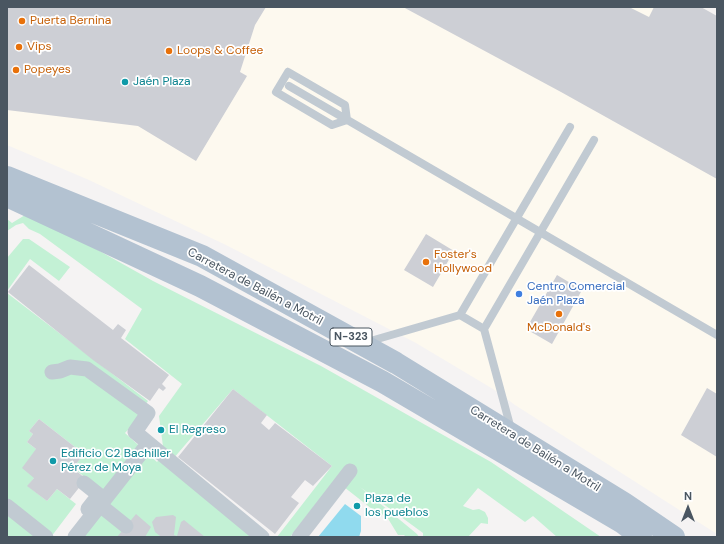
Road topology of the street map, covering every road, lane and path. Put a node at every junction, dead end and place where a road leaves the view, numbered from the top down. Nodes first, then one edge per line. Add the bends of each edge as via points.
1 (289, 86) dead end
2 (347, 120) junction
3 (570, 127) dead end
4 (594, 140) dead end
5 (7, 177) edge
6 (7, 196) edge
7 (516, 219) junction
8 (540, 233) junction
9 (460, 315) junction
10 (484, 329) junction
11 (717, 335) edge
12 (362, 344) junction
13 (52, 372) dead end
14 (512, 435) junction
15 (148, 444) junction
16 (350, 471) dead end
17 (84, 483) dead end
18 (7, 506) edge
19 (101, 506) junction
20 (126, 526) dead end
21 (46, 537) edge
22 (67, 537) edge
23 (75, 537) edge
24 (262, 537) edge
25 (299, 537) edge
26 (641, 537) edge
27 (674, 537) edge

1 - 2 lane
2 - 2 lane via 345,105 288,72 276,92 332,125
2 - 7 lane
3 - 7 lane
4 - 8 lane
5 - 12 main road, Carretera de Bailén a Motril / N-323 via 202,256
6 - 26 main road, Carretera de Bailén a Motril / N-323 via 200,286 383,382 623,523
7 - 8 lane
7 - 9 lane
8 - 10 lane
8 - 11 lane
9 - 10 lane
9 - 12 lane
10 - 14 lane
12 - 14 main road, Carretera de Bailén a Motril / N-323
13 - 15 street via 90,364 148,413 135,432
14 - 27 main road, Carretera de Bailén a Motril / N-323 via 624,503
15 - 19 street
15 - 24 street
16 - 25 street
17 - 22 street via 99,495
18 - 21 street
19 - 20 street
19 - 23 street

